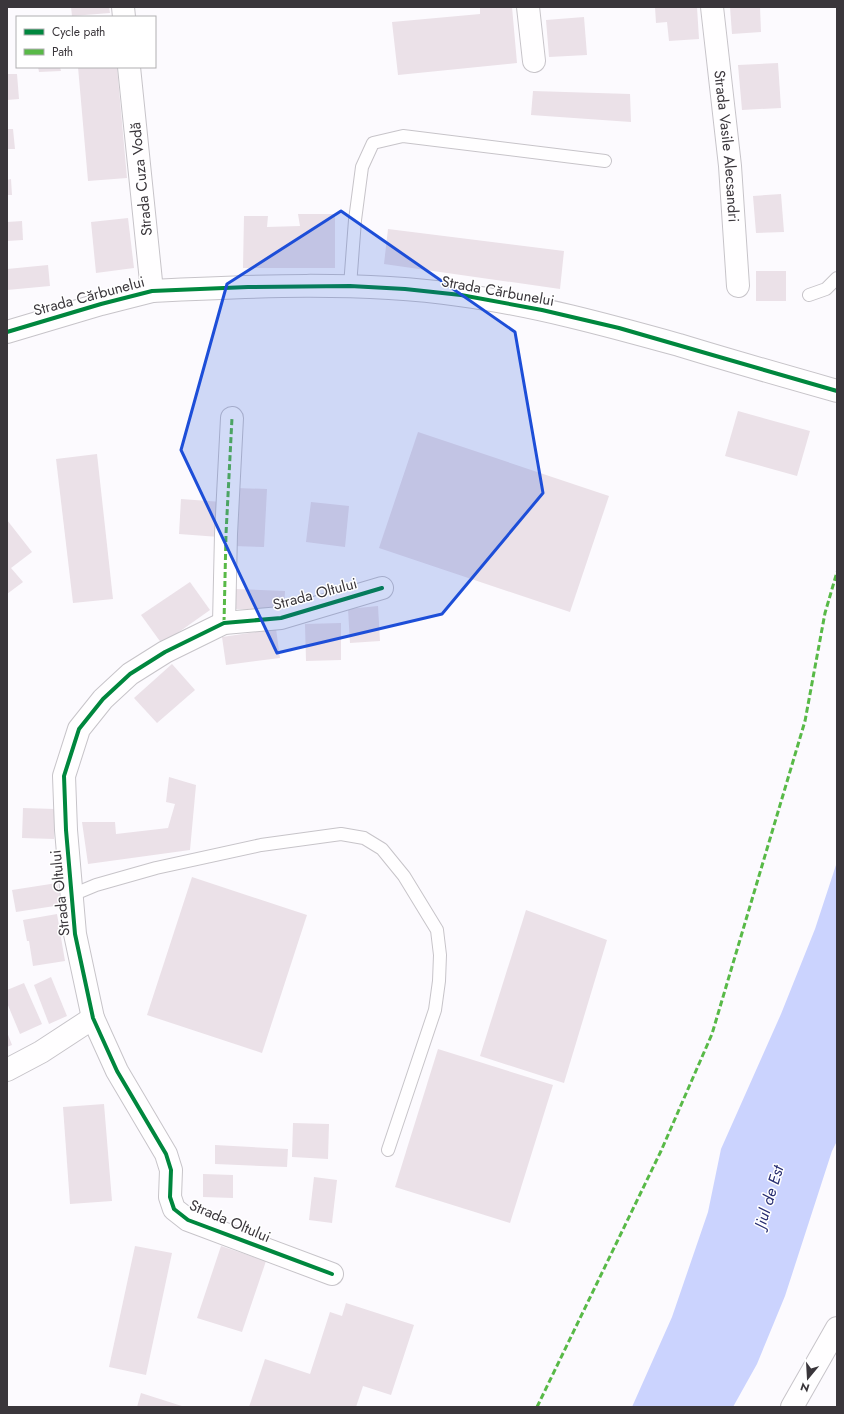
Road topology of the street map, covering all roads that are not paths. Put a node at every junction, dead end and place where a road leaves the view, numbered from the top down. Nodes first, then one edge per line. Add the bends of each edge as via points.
1 (528, 7) edge
2 (712, 7) edge
3 (534, 61) dead end
4 (129, 68) edge
5 (605, 161) dead end
6 (837, 278) edge
7 (350, 286) junction
8 (738, 286) dead end
9 (152, 291) junction
10 (809, 295) dead end
11 (7, 332) edge
12 (837, 391) edge
13 (232, 418) dead end
14 (382, 588) dead end
15 (224, 623) junction
16 (72, 895) junction
17 (93, 1018) junction
18 (7, 1070) edge
19 (388, 1150) dead end
20 (332, 1274) dead end
21 (837, 1328) edge
22 (792, 1407) edge

1 - 3 street
2 - 8 street, Strada Vasile Alecsandri via 730,166
4 - 9 street, Strada Cuza Vodă
5 - 7 lane via 403,136 373,142 362,167 354,220
6 - 10 lane via 826,289
7 - 9 street, Strada Cărbunelui
7 - 12 street, Strada Cărbunelui via 461,295 542,310 619,328
9 - 11 street, Strada Cărbunelui
13 - 15 street
14 - 15 street, Strada Oltului via 281,618
15 - 16 street, Strada Oltului via 165,652 130,674 103,699 79,729 64,776
16 - 17 street, Strada Oltului via 75,934
16 - 19 lane via 96,885 156,868 268,844 341,834 364,838 382,850 404,876 437,930 440,955 435,1010
17 - 18 street via 41,1052
17 - 20 street, Strada Oltului via 117,1071 166,1154 171,1170 170,1197 174,1209 188,1220
21 - 22 street

